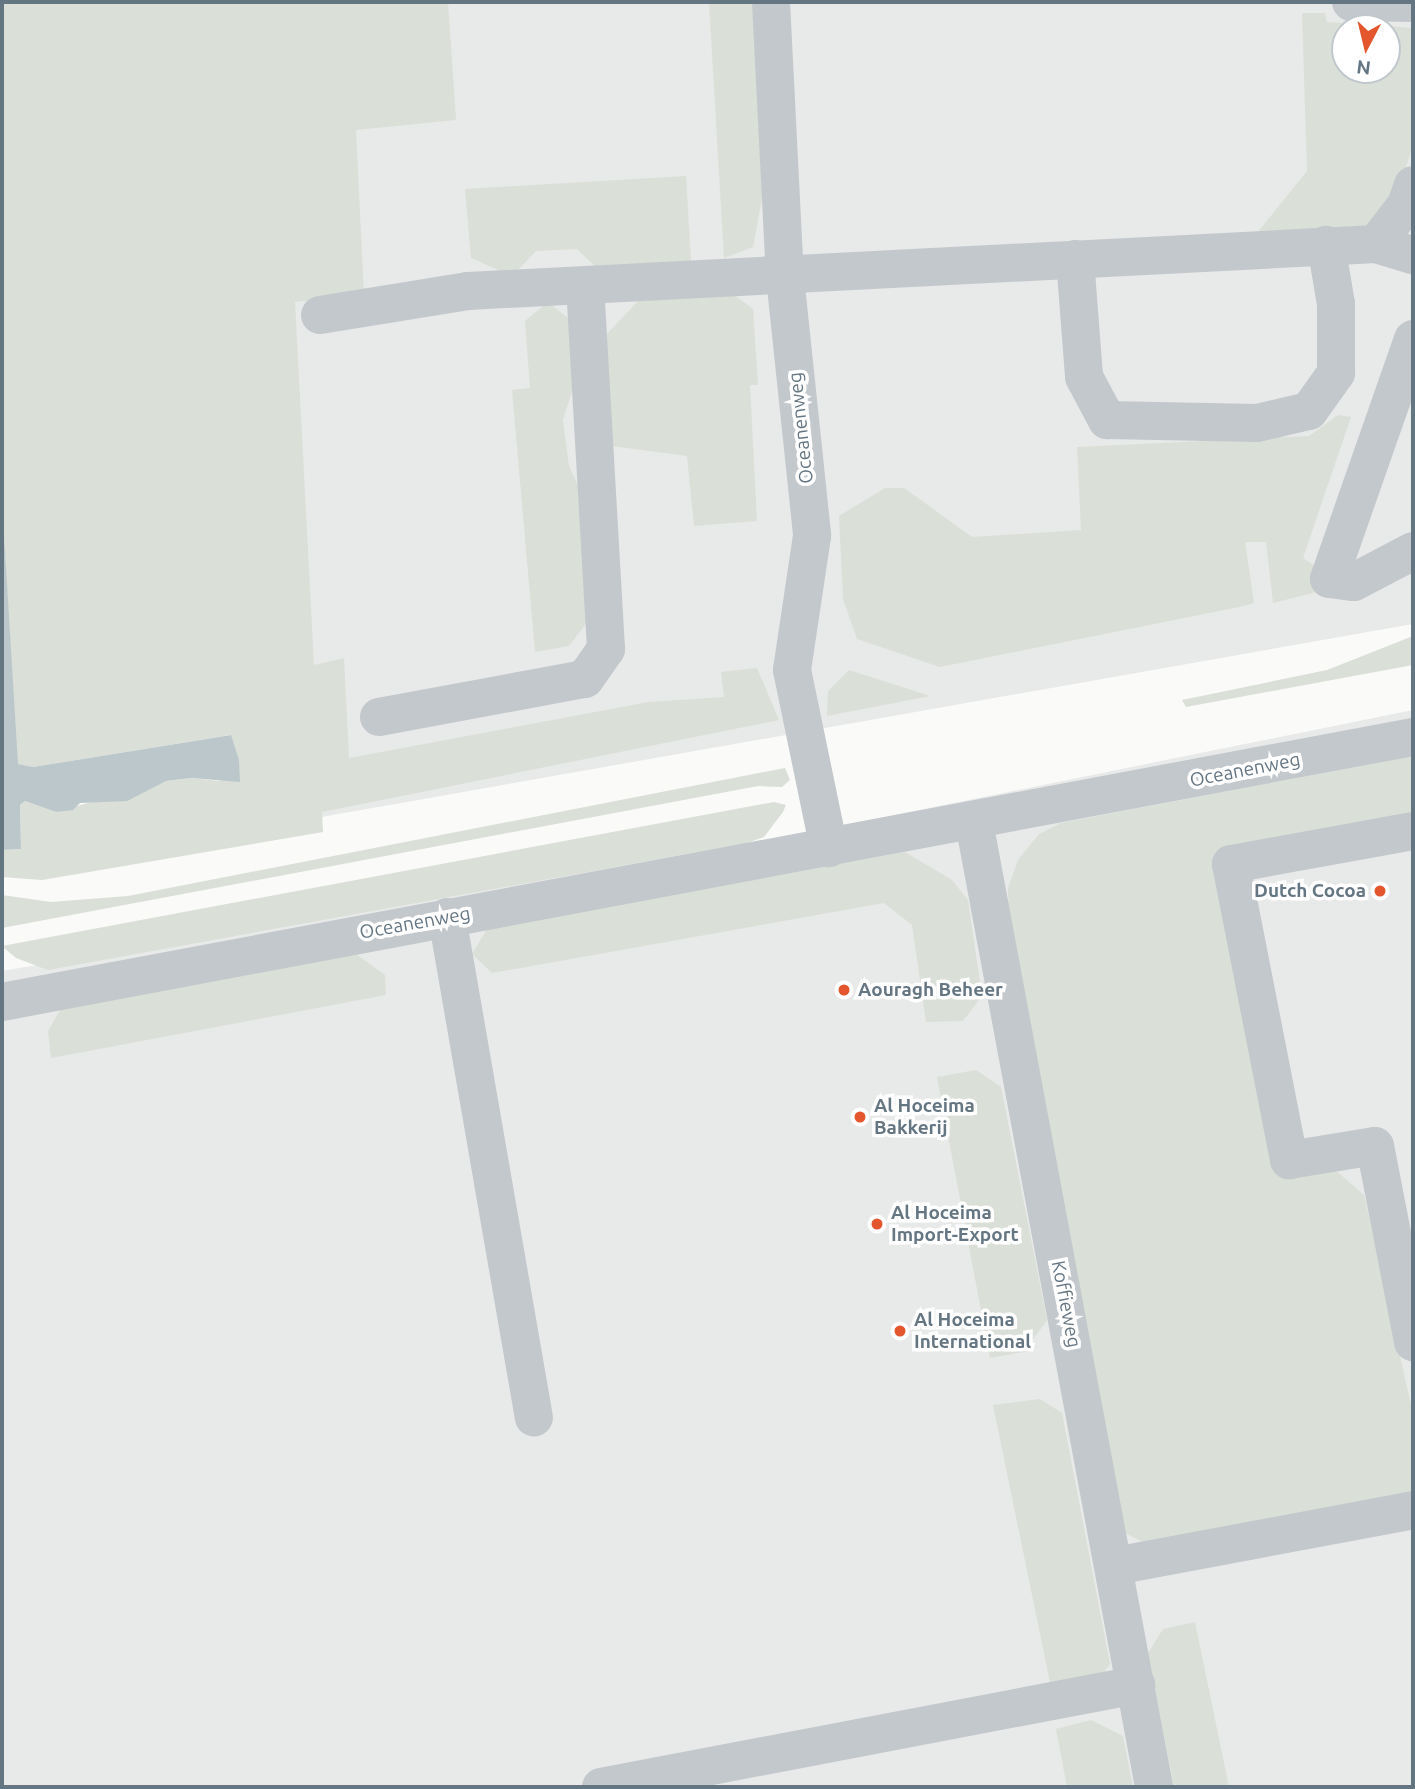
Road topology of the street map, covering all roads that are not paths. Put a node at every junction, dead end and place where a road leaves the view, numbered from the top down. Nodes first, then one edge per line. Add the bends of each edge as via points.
1 (771, 2) edge
2 (1351, 2) edge
3 (1413, 3) edge
4 (1413, 185) edge
5 (1376, 244) junction
6 (1326, 245) junction
7 (1413, 255) edge
8 (1075, 260) junction
9 (785, 277) junction
10 (585, 287) junction
11 (320, 315) dead end
12 (1413, 339) edge
13 (1413, 551) edge
14 (379, 717) dead end
15 (1413, 737) edge
16 (974, 822) junction
17 (1413, 831) edge
18 (829, 848) junction
19 (447, 917) junction
20 (2, 1002) edge
21 (1413, 1342) edge
22 (534, 1418) dead end
23 (1413, 1510) edge
24 (1115, 1566) junction
25 (1136, 1685) junction
26 (601, 1787) edge
27 (1154, 1787) edge

1 - 9 street, Oceanenweg
2 - 3 street
4 - 5 street via 1406,205
5 - 6 street
5 - 7 street
6 - 8 street
6 - 8 street via 1336,304 1336,373 1309,411 1257,422 1107,420 1084,377
8 - 9 street
9 - 10 street
9 - 18 street, Oceanenweg via 813,536 792,670
10 - 11 street via 468,291
10 - 14 street via 606,649 585,679
12 - 13 street via 1329,579 1354,582
15 - 16 street, Oceanenweg
16 - 18 street, Oceanenweg
16 - 24 street, Koffieweg
17 - 21 street via 1231,864 1289,1160 1375,1146
18 - 19 street, Oceanenweg
19 - 20 street, Oceanenweg
19 - 22 street
23 - 24 street
24 - 25 street, Koffieweg
25 - 26 street
25 - 27 street, Koffieweg

